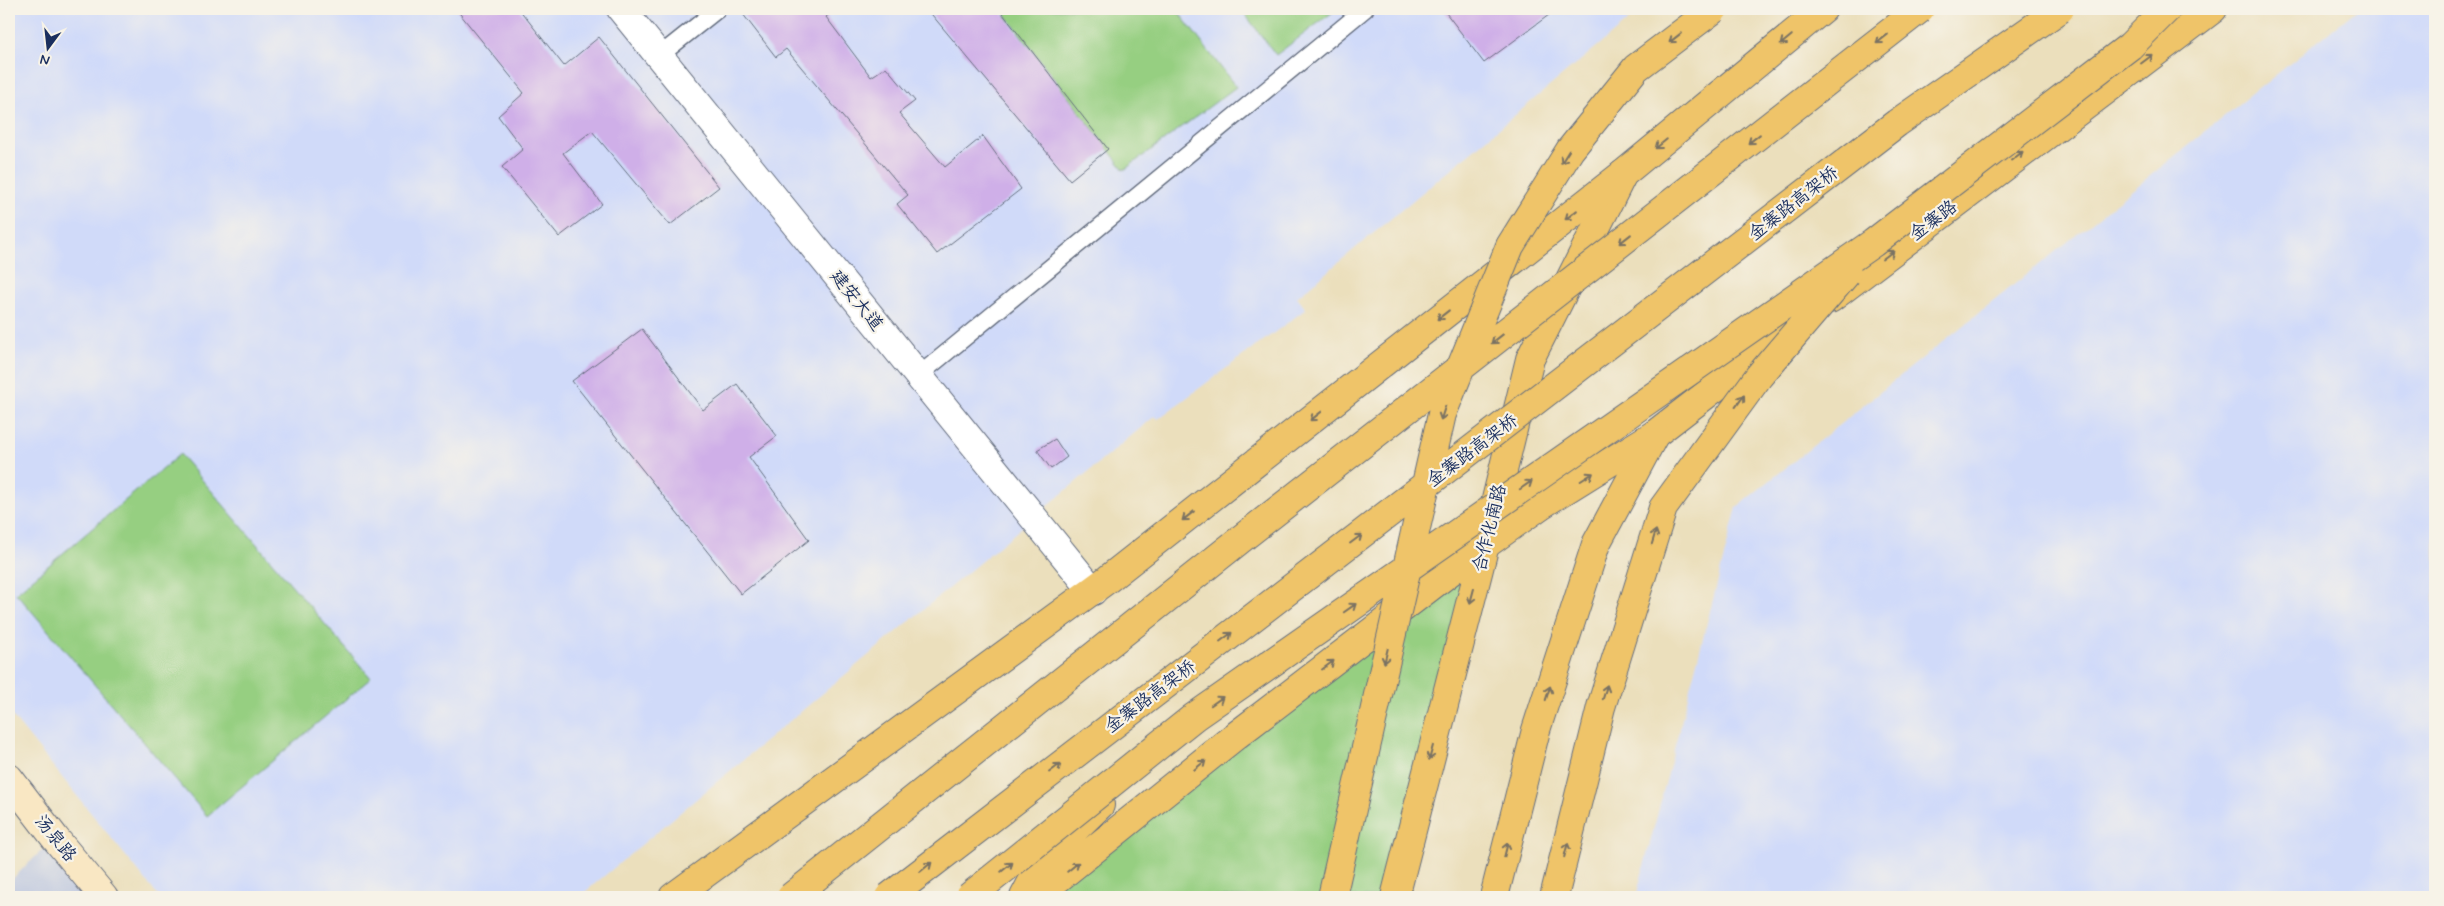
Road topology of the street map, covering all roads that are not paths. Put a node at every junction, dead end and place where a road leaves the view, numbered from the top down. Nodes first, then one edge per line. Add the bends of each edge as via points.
1 (621, 9) edge
2 (718, 9) edge
3 (1365, 9) edge
4 (1714, 9) edge
5 (1823, 9) edge
6 (1920, 9) edge
7 (2060, 9) edge
8 (2167, 9) edge
9 (2213, 9) edge
10 (659, 56) junction
11 (1623, 174) junction
12 (1873, 243) junction
13 (918, 376) junction
14 (1655, 434) junction
15 (1485, 545) junction
16 (1093, 591) junction
17 (1194, 717) junction
18 (9, 778) edge
19 (104, 897) edge
20 (673, 897) edge
21 (790, 897) edge
22 (889, 897) edge
23 (969, 897) edge
24 (1024, 897) edge
25 (1035, 897) edge
26 (1332, 897) edge
27 (1395, 897) edge
28 (1494, 897) edge
29 (1554, 897) edge

1 - 10 street, 建安大道
2 - 10 lane
3 - 13 lane
4 -> 26 main road, bridge via 1636,68 1570,150 1510,246 1442,414
5 -> 11 main road
6 -> 21 main road, bridge via 1246,535
22 -> 7 main road, 金寨路高架桥, bridge via 1897,124
8 - 12 main road, bridge via 2130,46
14 -> 9 main road, 金寨路
10 - 13 street, 建安大道
11 - 15 main road, 合作化南路 via 1530,359
11 -> 16 main road
17 -> 12 main road, bridge
29 -> 12 main road, bridge via 1601,707 1663,508 1759,376
13 - 16 street, 建安大道
15 -> 14 main road, 金寨路
28 -> 14 main road via 1536,730 1596,544
25 -> 15 main road, 金寨路 via 1234,737
15 -> 27 main road, 合作化南路
16 - 20 main road
23 -> 17 main road, bridge
17 - 24 main road, bridge via 1044,859
18 - 19 street, 汤泉路

